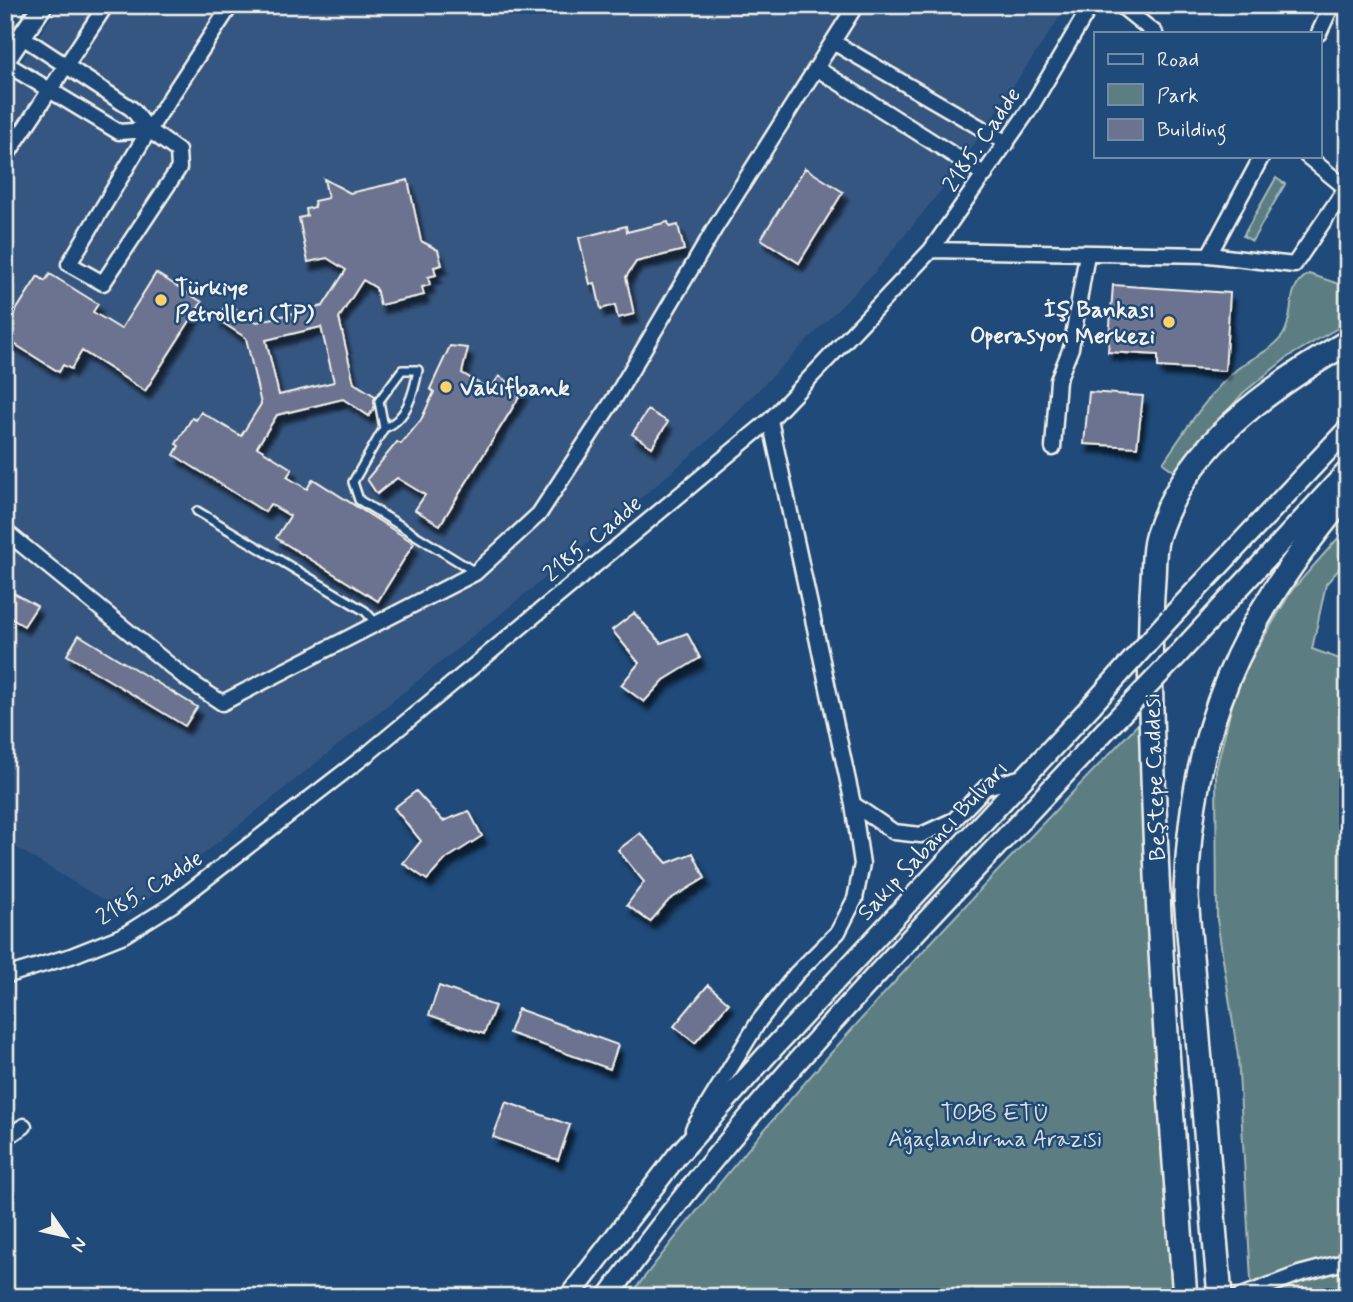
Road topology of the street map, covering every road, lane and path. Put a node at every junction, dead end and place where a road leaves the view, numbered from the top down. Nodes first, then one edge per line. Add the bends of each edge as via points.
1 (18, 5) edge
2 (43, 5) edge
3 (106, 5) edge
4 (231, 5) edge
5 (856, 5) edge
6 (1091, 5) edge
7 (1120, 5) edge
8 (1332, 5) edge
9 (5, 24) edge
10 (1154, 32) edge
11 (1319, 32) edge
12 (21, 36) junction
13 (833, 42) junction
14 (5, 62) edge
15 (64, 66) junction
16 (816, 68) junction
17 (50, 89) junction
18 (149, 130) junction
19 (1007, 143) junction
20 (5, 158) edge
21 (1261, 158) edge
22 (1310, 158) edge
23 (985, 175) junction
24 (1347, 187) edge
25 (931, 250) junction
26 (1087, 254) junction
27 (1209, 255) junction
28 (1348, 341) edge
29 (770, 420) junction
30 (384, 428) junction
31 (1348, 429) edge
32 (1053, 449) dead end
33 (1348, 470) edge
34 (1348, 492) edge
35 (197, 511) dead end
36 (5, 531) edge
37 (475, 573) junction
38 (376, 623) junction
39 (1023, 777) junction
40 (853, 804) junction
41 (5, 976) edge
42 (24, 1126) dead end
43 (5, 1138) edge
44 (677, 1156) junction
45 (1348, 1261) edge
46 (569, 1297) edge
47 (608, 1297) edge
48 (1185, 1297) edge
49 (1220, 1297) edge
50 (1238, 1297) edge

1 - 9 street
2 - 12 street
3 - 15 street
4 - 18 street
5 - 13 street
6 - 19 street, 2185. Cadde
7 - 10 street
8 - 11 street
12 - 14 street
12 - 15 street
13 - 16 street
13 - 19 street
14 - 17 street
15 - 17 street
15 - 18 street via 132,109
16 - 23 street
16 - 37 street via 539,514
17 - 18 street via 119,132
17 - 20 street
18 - 18 street via 178,151 179,169 103,284 69,264
19 - 23 street, 2185. Cadde
21 - 27 street
22 - 24 street
23 - 25 street, 2185. Cadde
24 - 27 street via 1294,265
25 - 26 street
25 - 29 street, 2185. Cadde
26 - 27 street
26 - 32 street via 1070,348 1058,380
28 - 48 main road, Beştepe Caddesi via 1241,413 1185,477 1157,538 1150,623 1153,790
29 - 40 street
29 - 41 street, 2185. Cadde via 370,752 172,905 124,935
30 - 30 lane via 395,424 414,393 418,370 402,370 379,401
30 - 37 lane via 353,482 359,500
31 - 39 main road, Sakıp Sabancı Bulvarı, bridge
33 - 47 main road, bridge via 784,1077
34 - 49 main road, Beştepe Caddesi via 1263,607 1232,664 1202,754 1187,848 1186,897
35 - 38 lane via 365,611
36 - 38 street via 222,703
37 - 38 street
39 - 40 street via 986,787 954,820 922,835 894,832
39 - 44 main road, Sakıp Sabancı Bulvarı
40 - 44 street via 862,864 855,899 838,932 796,974 759,1021
42 - 43 street
44 - 46 main road, Sakıp Sabancı Bulvarı
45 - 50 street

